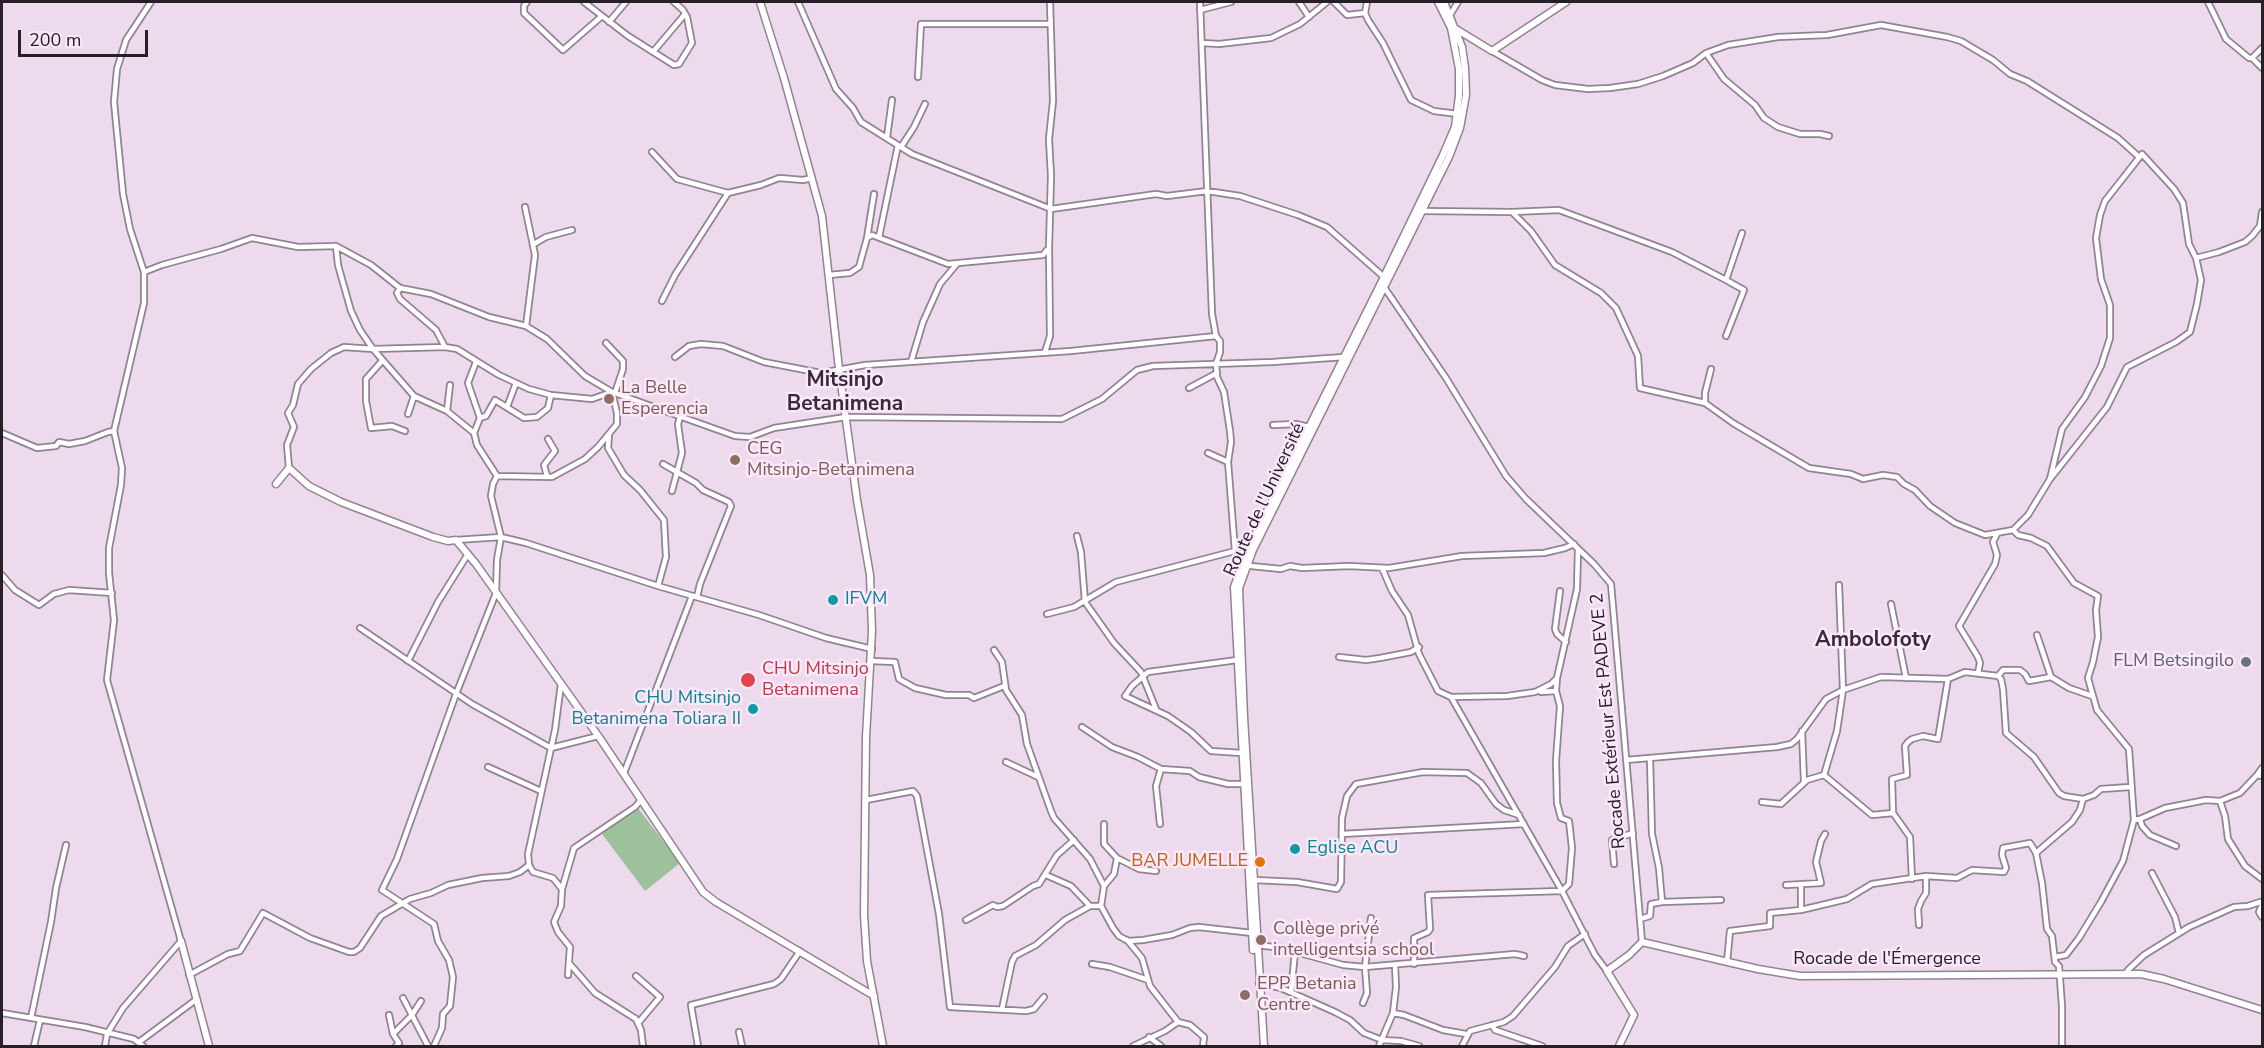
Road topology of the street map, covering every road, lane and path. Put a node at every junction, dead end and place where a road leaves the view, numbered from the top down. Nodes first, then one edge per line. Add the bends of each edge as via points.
1 (151, 2) edge
2 (527, 2) edge
3 (584, 2) edge
4 (626, 2) edge
5 (674, 2) edge
6 (760, 2) edge
7 (798, 2) edge
8 (1050, 2) edge
9 (1200, 2) edge
10 (1231, 2) edge
11 (1299, 2) edge
12 (1328, 2) edge
13 (1334, 2) edge
14 (1367, 2) edge
15 (1438, 2) edge
16 (1444, 2) edge
17 (1458, 2) edge
18 (1566, 2) edge
19 (2208, 2) edge
20 (1200, 10) junction
21 (1365, 13) junction
22 (685, 14) junction
23 (1450, 15) junction
24 (602, 16) junction
25 (1309, 17) junction
26 (609, 22) junction
27 (1049, 24) junction
28 (1456, 28) junction
29 (1203, 43) junction
30 (2262, 48) edge
31 (1492, 51) junction
32 (653, 52) junction
33 (1706, 53) junction
34 (2253, 58) junction
35 (2262, 68) edge
36 (918, 77) dead end
37 (892, 100) dead end
38 (926, 104) dead end
39 (1458, 114) junction
40 (1829, 136) dead end
41 (887, 137) junction
42 (900, 146) junction
43 (652, 152) dead end
44 (2139, 157) junction
45 (812, 178) junction
46 (1207, 191) junction
47 (728, 193) junction
48 (874, 194) dead end
49 (525, 207) dead end
50 (1051, 209) junction
51 (1422, 212) junction
52 (1512, 212) junction
53 (2262, 212) edge
54 (573, 230) dead end
55 (1742, 234) dead end
56 (879, 237) junction
57 (867, 238) junction
58 (534, 244) junction
59 (336, 246) junction
60 (1049, 248) junction
61 (2196, 258) junction
62 (956, 264) junction
63 (144, 272) junction
64 (829, 275) junction
65 (1384, 277) junction
66 (1725, 280) junction
67 (1384, 287) junction
68 (400, 288) junction
69 (662, 301) dead end
70 (526, 326) junction
71 (1216, 336) junction
72 (1726, 336) dead end
73 (606, 343) dead end
74 (445, 347) junction
75 (373, 348) junction
76 (1045, 352) junction
77 (675, 357) dead end
78 (1344, 357) junction
79 (382, 361) junction
80 (476, 362) junction
81 (911, 362) junction
82 (1216, 364) junction
83 (839, 369) junction
84 (1712, 369) dead end
85 (1217, 374) junction
86 (516, 383) junction
87 (450, 385) dead end
88 (1189, 388) dead end
89 (613, 393) junction
90 (551, 395) junction
91 (414, 396) junction
92 (1705, 403) junction
93 (507, 407) junction
94 (447, 411) junction
95 (408, 414) dead end
96 (680, 417) junction
97 (846, 417) junction
98 (480, 418) junction
99 (1273, 425) dead end
100 (1309, 427) junction
101 (405, 430) dead end
102 (114, 431) junction
103 (2, 433) edge
104 (474, 433) junction
105 (609, 434) junction
106 (548, 439) dead end
107 (1208, 453) dead end
108 (1228, 462) junction
109 (663, 464) dead end
110 (289, 468) junction
111 (677, 474) junction
112 (497, 476) junction
113 (547, 476) junction
114 (2050, 479) junction
115 (276, 484) dead end
116 (672, 490) dead end
117 (1263, 526) junction
118 (2013, 530) junction
119 (1997, 534) junction
120 (1077, 536) dead end
121 (501, 537) junction
122 (456, 540) junction
123 (1576, 545) junction
124 (1235, 550) junction
125 (468, 554) junction
126 (1244, 565) junction
127 (1382, 568) junction
128 (2, 575) edge
129 (1839, 585) dead end
130 (658, 586) junction
131 (1560, 591) dead end
132 (112, 593) junction
133 (496, 593) junction
134 (695, 597) junction
135 (1085, 602) junction
136 (1891, 604) dead end
137 (1047, 614) dead end
138 (360, 628) dead end
139 (2037, 636) dead end
140 (1566, 642) junction
141 (1419, 647) junction
142 (872, 649) junction
143 (994, 650) dead end
144 (1338, 657) dead end
145 (871, 660) junction
146 (1237, 660) junction
147 (408, 661) junction
148 (1978, 673) junction
149 (1142, 676) junction
150 (1998, 676) junction
151 (2051, 677) junction
152 (1557, 678) junction
153 (1906, 678) junction
154 (1948, 679) junction
155 (561, 684) junction
156 (1004, 686) junction
157 (1844, 690) junction
158 (1557, 691) junction
159 (1535, 692) junction
160 (456, 694) junction
161 (2092, 696) junction
162 (1451, 697) junction
163 (1156, 709) junction
164 (1082, 727) dead end
165 (1802, 731) junction
166 (598, 736) junction
167 (551, 748) junction
168 (1242, 753) junction
169 (1650, 759) junction
170 (1626, 760) junction
171 (1006, 762) dead end
172 (488, 767) dead end
173 (2262, 768) edge
174 (1161, 769) junction
175 (624, 774) junction
176 (2260, 775) edge
177 (1824, 776) junction
178 (1038, 777) junction
179 (1243, 784) junction
180 (1803, 784) junction
181 (2130, 787) junction
182 (541, 790) junction
183 (2083, 799) junction
184 (641, 800) junction
185 (866, 800) junction
186 (2220, 801) junction
187 (1762, 802) dead end
188 (1893, 813) junction
189 (1519, 815) junction
190 (2140, 819) junction
191 (2134, 820) junction
192 (1104, 824) dead end
193 (1160, 824) dead end
194 (1524, 824) junction
195 (1633, 833) junction
196 (1342, 834) junction
197 (1825, 834) dead end
198 (1074, 840) junction
199 (66, 845) dead end
200 (2176, 846) dead end
201 (2036, 854) junction
202 (1117, 858) junction
203 (1614, 864) dead end
204 (529, 865) junction
205 (1156, 871) dead end
206 (2152, 873) dead end
207 (1046, 875) junction
208 (1926, 876) junction
209 (1912, 879) junction
210 (2262, 879) edge
211 (1254, 880) junction
212 (1786, 885) dead end
213 (1104, 886) junction
214 (1802, 886) junction
215 (562, 889) junction
216 (1562, 891) junction
217 (1721, 900) dead end
218 (1662, 902) junction
219 (404, 903) junction
220 (2262, 905) edge
221 (1090, 906) junction
222 (1101, 906) junction
223 (1801, 910) junction
224 (2262, 917) edge
225 (1371, 918) dead end
226 (1640, 919) junction
227 (966, 920) dead end
228 (1919, 925) dead end
229 (1252, 933) junction
230 (2179, 933) junction
231 (1585, 934) junction
232 (1127, 940) junction
233 (181, 941) junction
234 (1642, 942) junction
235 (1257, 945) junction
236 (800, 951) junction
237 (1295, 952) junction
238 (1524, 956) dead end
239 (2055, 957) junction
240 (569, 962) junction
241 (1727, 962) junction
242 (1092, 964) dead end
243 (1414, 964) junction
244 (1395, 965) junction
245 (1365, 967) junction
246 (1608, 971) junction
247 (2126, 973) junction
248 (189, 975) junction
249 (568, 975) dead end
250 (2059, 975) junction
251 (636, 976) dead end
252 (1148, 980) junction
253 (1259, 983) junction
254 (1291, 992) junction
255 (874, 996) junction
256 (1044, 997) dead end
257 (403, 998) dead end
258 (196, 999) junction
259 (421, 1000) dead end
260 (1363, 1003) dead end
261 (1002, 1009) junction
262 (2262, 1010) edge
263 (2, 1013) edge
264 (1393, 1013) junction
265 (389, 1015) dead end
266 (412, 1015) junction
267 (31, 1018) junction
268 (40, 1020) junction
269 (639, 1022) junction
270 (1178, 1022) junction
271 (1492, 1025) junction
272 (739, 1032) dead end
273 (107, 1034) junction
274 (393, 1034) junction
275 (1466, 1034) junction
276 (1149, 1037) junction
277 (1382, 1040) junction
278 (139, 1042) junction
279 (1537, 1046) edge
280 (34, 1047) edge
281 (105, 1047) edge
282 (143, 1047) edge
283 (209, 1047) edge
284 (396, 1047) edge
285 (428, 1047) edge
286 (434, 1047) edge
287 (643, 1047) edge
288 (698, 1047) edge
289 (742, 1047) edge
290 (883, 1047) edge
291 (1133, 1047) edge
292 (1161, 1047) edge
293 (1203, 1047) edge
294 (1262, 1047) edge
295 (1378, 1047) edge
296 (1419, 1047) edge
297 (1462, 1047) edge
298 (1619, 1047) edge
299 (2062, 1047) edge

1 - 63 street via 126,40 117,69 114,102 123,194
2 - 24 street via 524,13 563,50
3 - 24 street
4 - 26 street
5 - 22 street
6 - 45 street
7 - 41 street via 836,89 861,122
8 - 27 street
9 - 20 street
10 - 20 street
11 - 25 street
12 - 25 street
13 - 21 street via 1347,15
14 - 21 street
15 - 39 street, Route de l'Université via 1456,48
16 - 23 street, Route de l'Université
17 - 23 street
18 - 31 street
19 - 34 street via 2226,39
20 - 29 street
21 - 39 street via 1410,100 1434,111
22 - 32 street
22 - 32 street via 692,43 679,64 674,65
23 - 28 street, Route de l'Université
24 - 26 street
25 - 29 street via 1271,38
26 - 32 street
27 - 36 street via 921,24
27 - 50 street via 1053,101 1049,139
28 - 31 street
28 - 51 street, Route de l'Université via 1465,68 1463,115 1449,157
29 - 46 street
30 - 34 street
31 - 33 street via 1542,80 1588,89 1638,84 1693,63
33 - 40 street via 1724,79 1755,105 1764,118 1800,134
33 - 44 street via 1763,38 1827,35 1881,25 1947,37 2027,81 2118,138
34 - 35 street
37 - 41 street
38 - 42 street
39 - 65 street, Route de l'Université via 1443,155
41 - 42 street
42 - 50 street
42 - 56 street
43 - 47 street via 677,179
44 - 61 street via 2142,154 2183,203 2189,243
44 - 114 street via 2105,201 2100,215 2096,238 2101,279 2110,305 2110,338 2085,397 2062,429
45 - 47 street via 778,178
45 - 64 street via 822,216
46 - 50 street
46 - 65 street via 1240,196 1327,227
46 - 71 street via 1210,295
47 - 69 street
48 - 57 street
49 - 58 street
50 - 60 street
51 - 52 street
51 - 67 street, Route de l'Université
52 - 66 street via 1559,210 1672,252
52 - 92 street via 1532,231 1555,265 1601,293 1616,308 1638,356 1640,388
53 - 61 street via 2260,226 2245,242
54 - 58 street
55 - 66 street
56 - 57 street
56 - 62 street
57 - 64 street via 859,267 850,273
58 - 70 street
59 - 63 street via 298,247 252,238
59 - 68 street via 371,265
59 - 75 street via 351,311
60 - 62 street via 1043,255
60 - 76 street via 1050,336
61 - 114 street via 2201,280 2190,332 2127,367 2107,407
62 - 81 street via 940,284 922,322
63 - 102 street via 144,303
64 - 83 street
65 - 78 street, Route de l'Université
66 - 72 street via 1744,290
67 - 117 street, Route de l'Université
67 - 123 street, Rocade Extérieur Est PADEVE 2 via 1506,476
68 - 70 street via 431,294 489,317
68 - 74 street via 400,299 435,330
70 - 89 street via 547,339 585,376
71 - 76 street
71 - 82 street via 1220,341
73 - 89 street via 623,361
74 - 75 street
74 - 80 street via 457,349
75 - 79 street
75 - 110 street via 344,347 331,353 298,384 288,412 294,426 287,445
76 - 81 street
77 - 83 street via 689,346 701,344 723,346 764,362 821,373
78 - 82 street
78 - 100 street, Route de l'Université
79 - 91 street
79 - 101 street via 366,378 371,428 392,426
80 - 86 street
80 - 98 street via 468,383
81 - 83 street
82 - 85 street
82 - 97 street via 1170,364 1137,370 1102,399 1062,419
83 - 97 street
84 - 92 street
85 - 88 street
85 - 108 street via 1230,431
86 - 90 street
86 - 93 street
87 - 94 street
89 - 90 street via 592,399
89 - 96 street
89 - 105 street via 618,412
90 - 93 street via 543,413 529,419
91 - 94 street
91 - 95 street
92 - 119 street via 1809,468 1863,479 1897,477 1955,523 1985,535
93 - 98 street via 495,400 486,416
94 - 104 street
96 - 97 street via 735,436 750,437 774,428
96 - 111 street via 682,453
97 - 142 street via 870,575
98 - 104 street
99 - 100 street
100 - 117 street, Route de l'Université
102 - 103 street via 85,441 37,448
102 - 132 street via 122,485 109,548
104 - 112 street via 477,445
105 - 113 street via 574,466
105 - 130 street via 608,448 624,475 664,520 666,557
106 - 113 street via 555,451 544,465
107 - 108 street
108 - 124 street
109 - 111 street
110 - 115 street
110 - 122 street via 309,486 340,502 433,537
111 - 116 street
111 - 134 street via 731,506
112 - 113 street
112 - 121 street via 491,496
114 - 118 street via 2034,507
117 - 126 street, Route de l'Université
118 - 119 street
118 - 161 street via 2047,546 2074,583 2098,596 2098,637 2088,678
119 - 148 street via 1995,564 1959,626 1978,657
120 - 135 street
121 - 122 street
121 - 130 street
121 - 133 street
122 - 125 street
123 - 127 street via 1544,553 1462,556
123 - 140 street via 1577,589
123 - 170 street, Rocade Extérieur Est PADEVE 2 via 1611,584
124 - 126 street
124 - 135 street via 1116,582
125 - 133 street
125 - 147 street
126 - 127 street via 1281,569
126 - 146 street, Route de l'Université via 1233,596
126 - 211 street, Route de l'Université via 1238,596
127 - 141 street via 1386,582 1408,615
128 - 132 street via 15,590 39,604 69,590
129 - 157 street
130 - 134 street
131 - 140 street via 1555,629
132 - 233 street via 114,620 107,680
133 - 155 street
133 - 160 street
134 - 142 street
134 - 175 street
135 - 137 street
135 - 149 street
136 - 153 street
138 - 147 street
139 - 151 street
140 - 152 street
141 - 144 street via 1366,660
141 - 162 street via 1438,691
142 - 145 street
143 - 156 street via 1002,662
145 - 156 street via 895,662 899,679 915,688 946,695 974,698
145 - 185 street
146 - 149 street
146 - 168 street, Route de l'Université
147 - 160 street
148 - 150 street
148 - 154 street via 1965,672
149 - 163 street
149 - 163 street via 1125,696
150 - 151 street via 2007,669 2023,671 2029,681
150 - 183 street via 2003,689 2006,733 2034,757 2059,793
151 - 161 street
152 - 158 street
152 - 159 street
153 - 154 street
153 - 157 street via 1881,677
154 - 188 street via 1938,739 1912,738 1905,746 1907,775 1892,779
155 - 166 street
155 - 167 street
156 - 178 street via 1022,715
157 - 165 street via 1826,699
157 - 177 street
158 - 159 street
158 - 216 street via 1557,803 1561,818 1569,821 1572,848 1569,884
159 - 162 street
160 - 167 street
160 - 219 street via 397,859 382,890
161 - 181 street via 2104,720 2129,749
162 - 189 street
163 - 168 street via 1186,728 1211,751
164 - 174 street via 1112,747
165 - 169 street via 1791,744 1777,747
165 - 180 street
166 - 167 street
166 - 175 street
167 - 182 street
168 - 179 street, Route de l'Université
169 - 170 street
169 - 218 street via 1652,834
170 - 195 street, Rocade Extérieur Est PADEVE 2
171 - 178 street
172 - 182 street
173 - 176 street
174 - 179 street via 1190,771 1199,777
174 - 193 street via 1156,786
175 - 184 street
176 - 186 street via 2240,793
177 - 180 street
177 - 188 street via 1872,814
178 - 198 street via 1054,818
179 - 229 street, Route de l'Université
180 - 187 street via 1781,804
181 - 183 street via 2101,789
181 - 191 street
182 - 204 street via 530,838
183 - 201 street via 2072,822
184 - 215 street via 574,848
184 - 236 street via 703,892
185 - 255 street via 865,938
185 - 261 street via 913,791 917,796 939,914 950,1007
186 - 190 street via 2165,808
186 - 210 street via 2228,839 2245,866
188 - 209 street via 1910,837
189 - 194 street
189 - 196 street via 1496,804 1481,783 1467,773 1423,772 1356,784 1347,796
190 - 191 street
190 - 200 street via 2150,835
191 - 239 street via 2123,861 2101,902 2066,955
192 - 202 street via 1104,844
194 - 196 street
194 - 216 street
195 - 203 street via 1612,840
195 - 226 street, Rocade Extérieur Est PADEVE 2
196 - 211 street via 1341,882 1337,889
197 - 214 street via 1816,862 1821,883
198 - 207 street via 1057,855
198 - 213 street
199 - 267 street
201 - 208 street via 2030,843 2003,848 2004,872 1972,870 1957,878
201 - 239 street
202 - 205 street via 1138,869
202 - 213 street via 1114,874
204 - 215 street via 533,872 553,878
204 - 219 street via 509,876 448,885
206 - 230 street
207 - 221 street via 1071,886
207 - 227 street via 1039,884 1003,906 993,905
208 - 209 street
208 - 228 street via 1926,893 1918,909
209 - 223 street via 1872,884 1847,899
211 - 235 street, Route de l'Université
212 - 214 street
213 - 222 street
214 - 223 street
215 - 240 street via 561,906 554,922 570,947
216 - 231 street
216 - 243 street via 1428,895 1430,929 1414,938
217 - 218 street
218 - 226 street via 1651,904 1650,916
219 - 248 street via 381,916 354,952 310,938 263,913 240,951
219 - 286 street via 434,924 453,977 450,1006 443,1014
220 - 224 street
220 - 230 street via 2260,902 2234,907
221 - 222 street
221 - 261 street via 1015,956
222 - 232 street via 1113,928
223 - 241 street via 1770,913 1770,926 1730,931
225 - 245 street
226 - 234 street, Rocade Extérieur Est PADEVE 2
229 - 232 street via 1199,927 1172,935
229 - 294 street, Route de l'Université
230 - 247 street via 2144,955
231 - 246 street
231 - 271 street via 1568,946 1514,1016
232 - 252 street via 1140,954
233 - 248 street
233 - 273 street via 123,1008
234 - 241 street, Rocade de l'Émergence
234 - 246 street
235 - 237 street
235 - 253 street, Route de l'Université
236 - 255 street
236 - 288 street via 774,984 691,1005
237 - 245 street
237 - 254 street
238 - 243 street
239 - 250 street
240 - 249 street
240 - 269 street via 595,993
241 - 250 street, Rocade de l'Émergence via 1800,976
242 - 252 street
243 - 244 street
244 - 245 street
244 - 264 street
245 - 260 street via 1367,993
246 - 298 street via 1634,1015
247 - 250 street, Rocade de l'Émergence
247 - 262 street, Rocade de l'Émergence via 2164,979
248 - 258 street
250 - 299 street
251 - 269 street via 660,997
252 - 270 street
253 - 254 street
253 - 294 street, Route de l'Université
254 - 277 street
255 - 290 street
256 - 261 street via 1034,1009
257 - 266 street
258 - 278 street
258 - 283 street
259 - 266 street
263 - 267 street
264 - 275 street
264 - 277 street
265 - 274 street
266 - 274 street
266 - 285 street
267 - 268 street
268 - 273 street
268 - 280 street
269 - 287 street
270 - 276 street
270 - 293 street via 1190,1025 1204,1037
271 - 275 street via 1474,1028
271 - 279 street via 1495,1030
272 - 289 street
273 - 278 street
273 - 281 street
274 - 284 street via 399,1043
275 - 297 street
276 - 291 street
276 - 292 street
277 - 295 street
277 - 296 street
278 - 282 street

